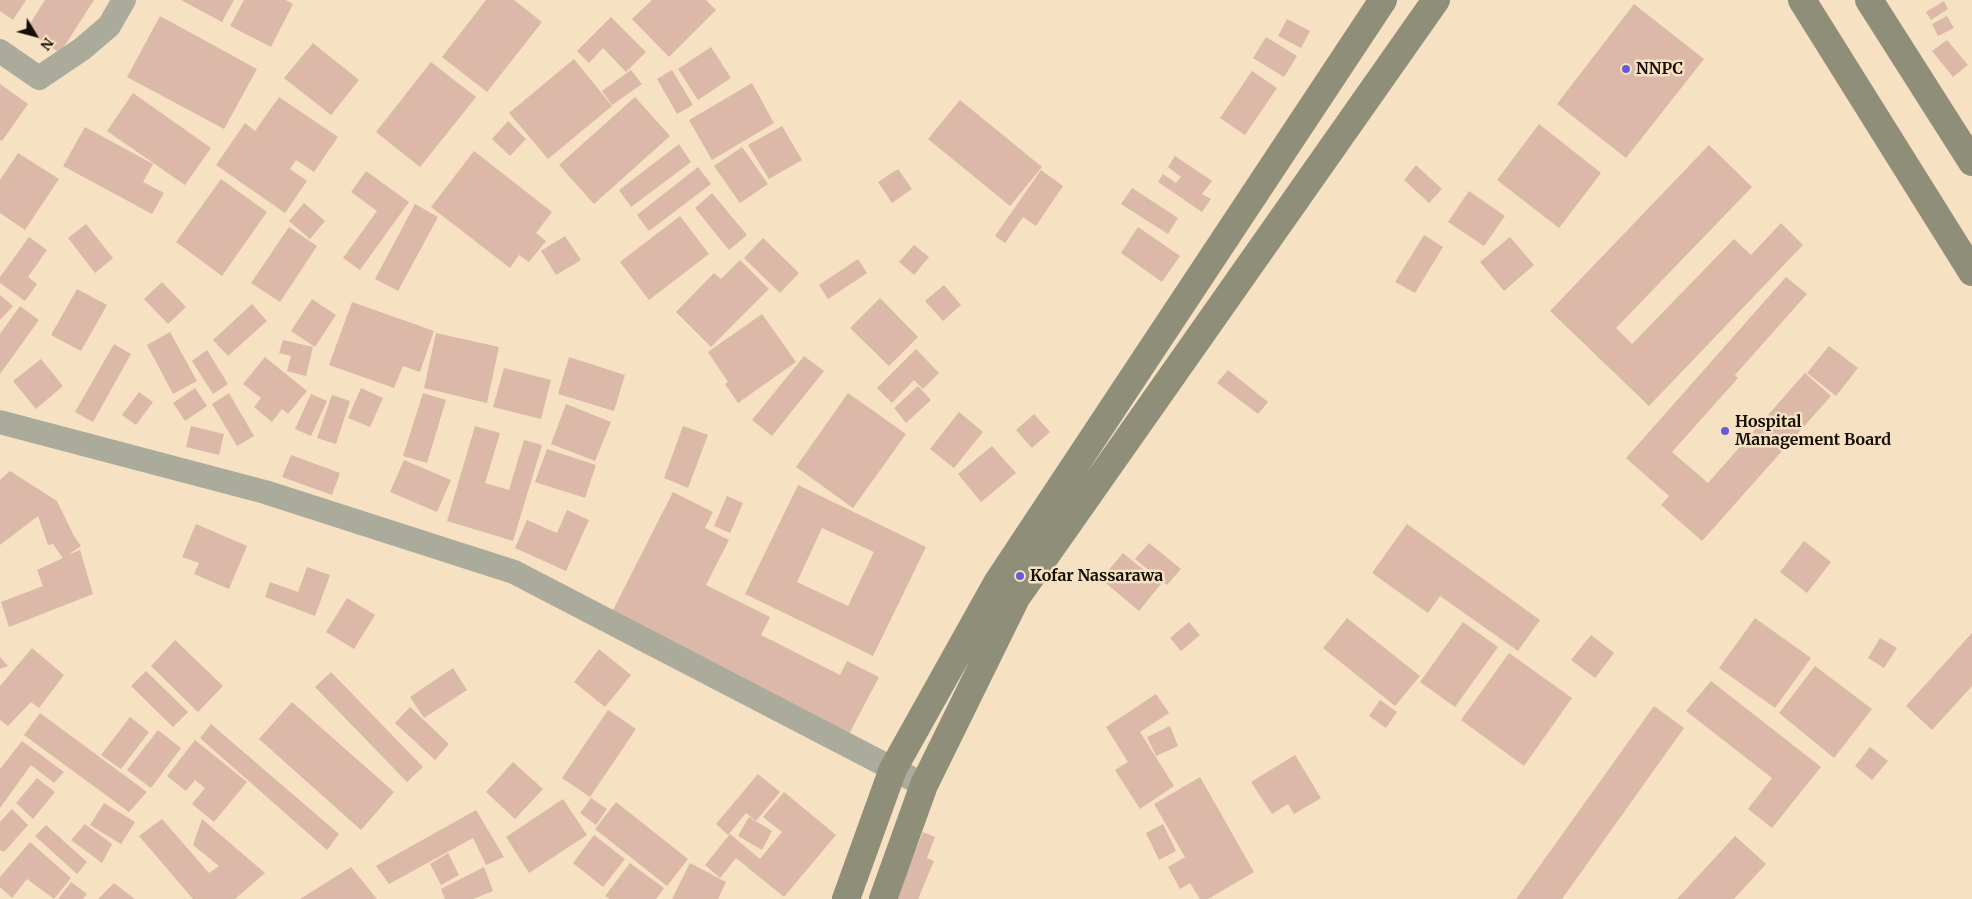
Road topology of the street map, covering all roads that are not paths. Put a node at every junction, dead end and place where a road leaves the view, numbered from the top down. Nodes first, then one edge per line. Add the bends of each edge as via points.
1 (124, 0) edge
2 (1383, 0) edge
3 (1436, 0) edge
4 (1802, 0) edge
5 (1869, 0) edge
6 (0, 51) edge
7 (1972, 162) edge
8 (1972, 272) edge
9 (0, 422) edge
10 (893, 769) junction
11 (924, 786) junction
12 (846, 899) edge
13 (883, 899) edge

1 - 6 street via 109,26 39,78
2 - 10 street via 997,583
3 - 11 street via 1016,598
4 - 8 street
5 - 7 street
9 - 10 street via 265,492 514,572
10 - 11 street
10 - 12 street
11 - 13 street

